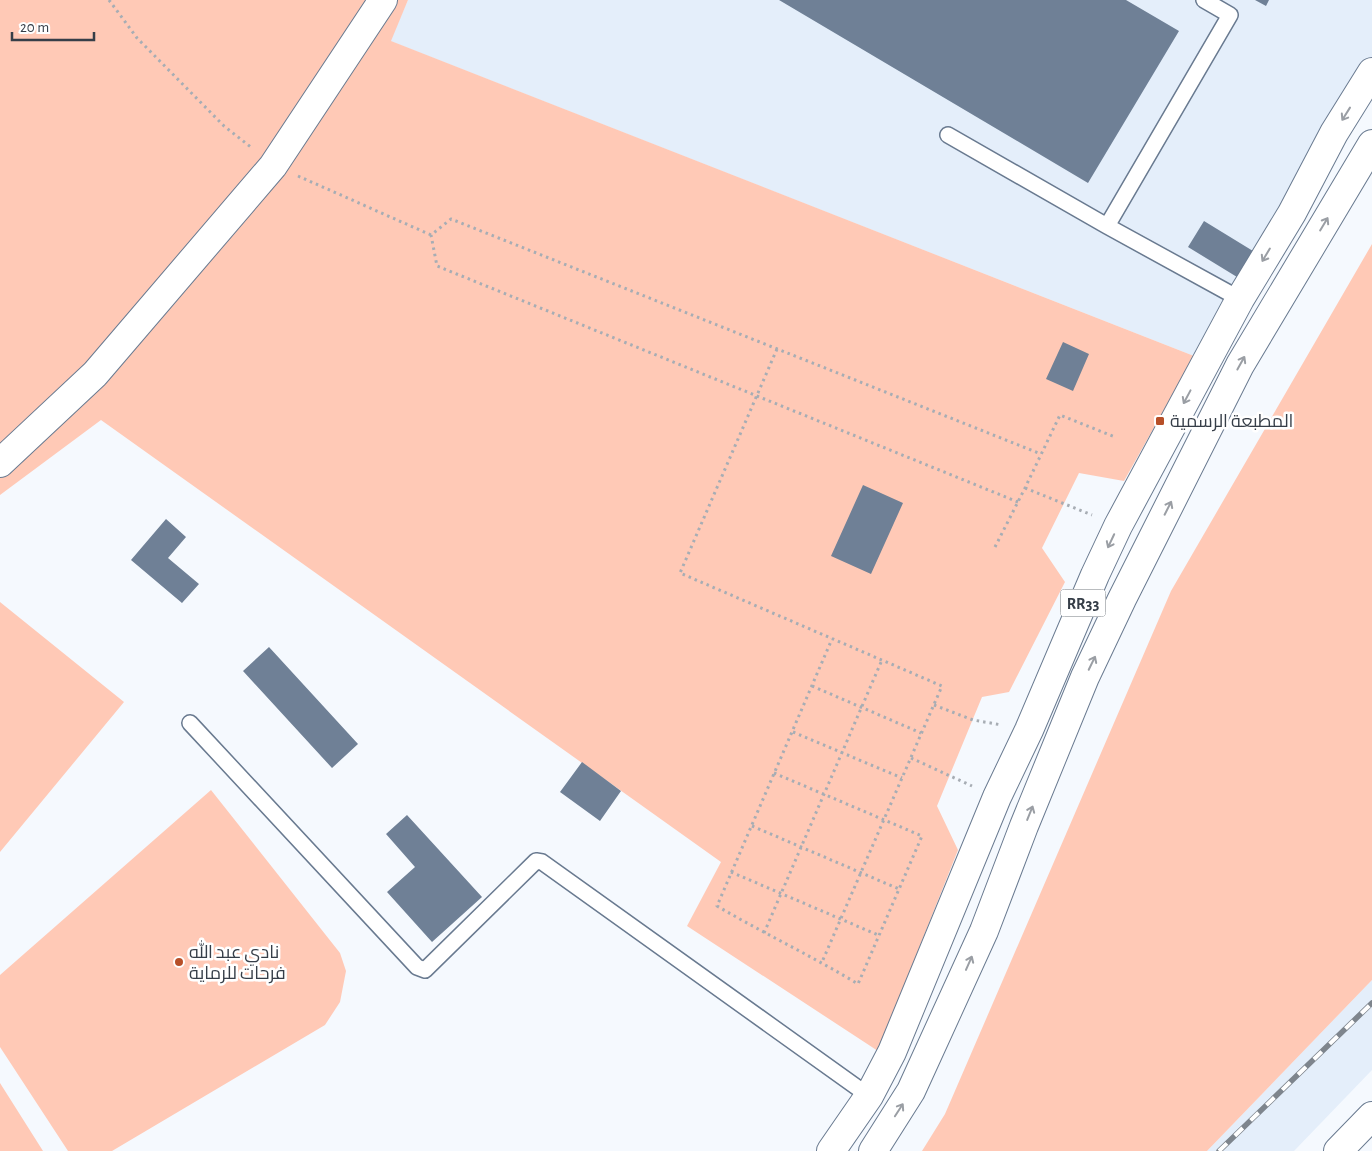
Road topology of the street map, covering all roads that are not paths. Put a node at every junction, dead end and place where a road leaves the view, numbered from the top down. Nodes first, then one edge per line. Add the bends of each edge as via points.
1 (383, 0) edge
2 (1204, 0) edge
3 (1372, 72) edge
4 (948, 135) dead end
5 (1372, 144) edge
6 (1107, 226) junction
7 (1240, 299) junction
8 (0, 463) edge
9 (190, 724) dead end
10 (869, 1096) junction
11 (1372, 1116) edge
12 (831, 1151) edge
13 (873, 1151) edge
14 (1338, 1151) edge

1 - 8 main road via 274,166 95,374
2 - 6 lane via 1230,15
3 -> 7 main road, RR33
4 - 6 lane
13 -> 5 main road, RR33 via 911,1091 980,940 1085,677 1122,599 1240,365
6 - 7 lane
7 -> 10 main road, RR33 via 1095,575 997,797 892,1052
9 - 10 lane via 421,970 425,970 536,861 542,862
10 - 12 main road, RR33
11 - 14 main road

